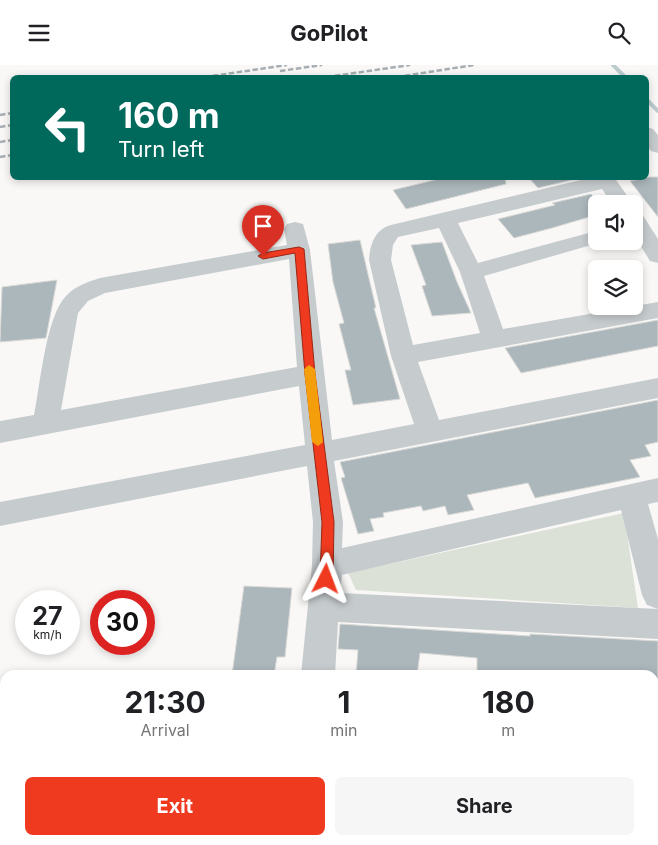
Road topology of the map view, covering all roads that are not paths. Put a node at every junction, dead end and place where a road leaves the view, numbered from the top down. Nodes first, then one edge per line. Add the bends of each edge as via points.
1 (649, 136) edge
2 (658, 147) edge
3 (605, 180) edge
4 (616, 195) edge
5 (446, 219) junction
6 (643, 235) edge
7 (588, 240) edge
8 (658, 255) edge
9 (471, 272) junction
10 (658, 310) edge
11 (494, 339) junction
12 (403, 356) junction
13 (310, 374) junction
14 (658, 388) edge
15 (46, 423) junction
16 (0, 431) edge
17 (430, 433) junction
18 (319, 452) junction
19 (645, 493) edge
20 (0, 514) edge
21 (327, 565) junction
22 (658, 595) edge
23 (324, 607) junction
24 (658, 624) edge
25 (318, 670) edge

1 - 2 street
3 - 4 street
3 - 5 street
5 - 9 street
5 - 12 street via 391,232 381,248 380,260
6 - 8 street
7 - 9 street
9 - 11 street
10 - 11 street
11 - 12 street
12 - 17 street
13 - 15 street
13 - 15 street via 297,239 100,286 79,295 66,313
13 - 18 street
14 - 17 street
15 - 16 street
17 - 18 street
18 - 20 street
18 - 21 street via 328,522
19 - 21 street
19 - 22 street
21 - 23 street
23 - 24 street
23 - 25 street

